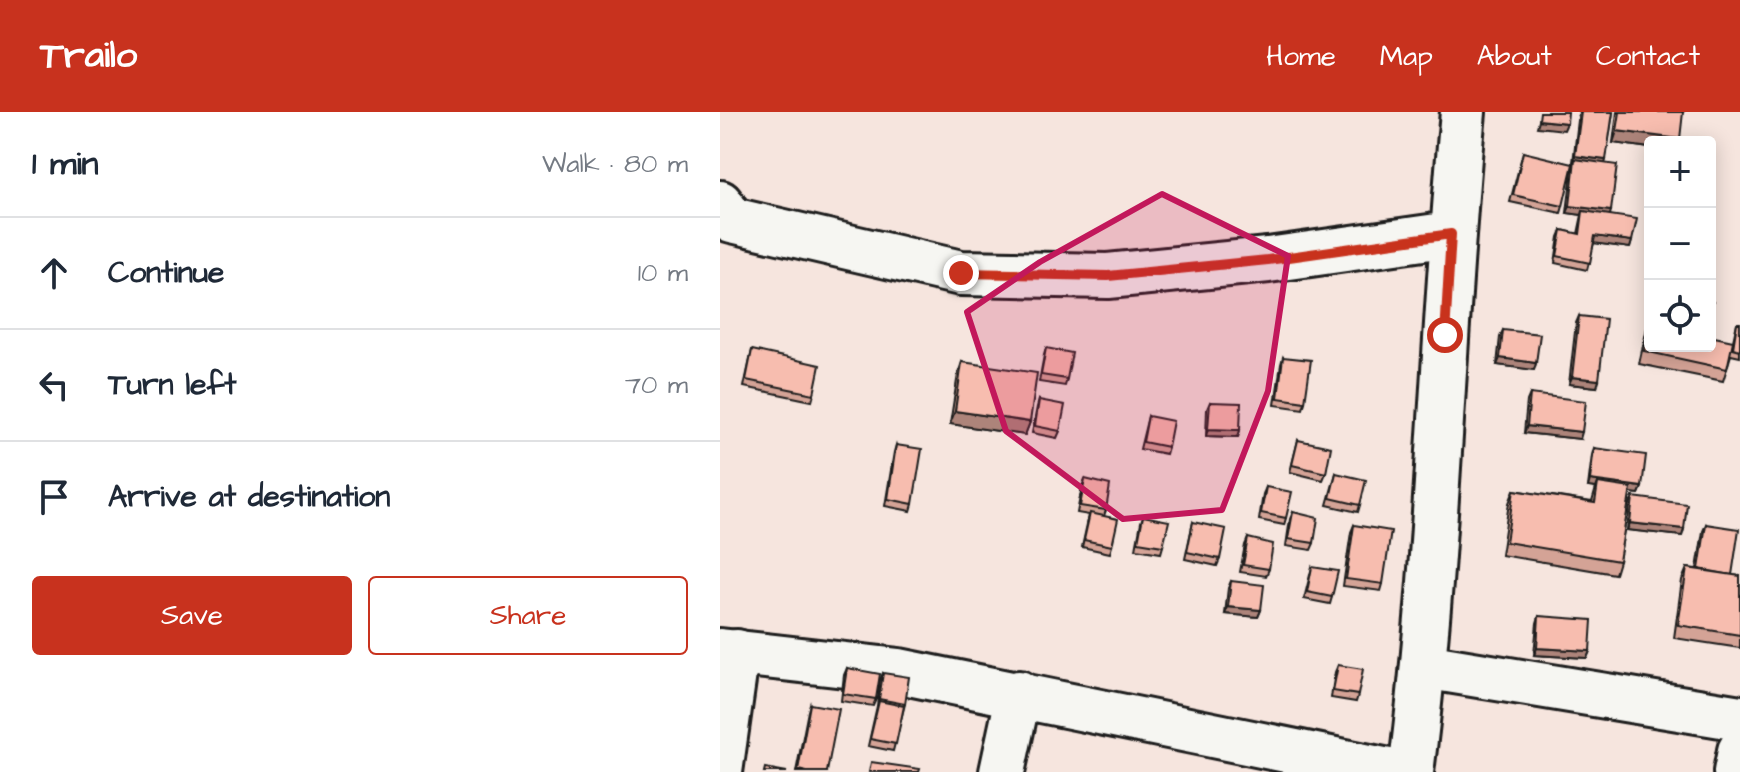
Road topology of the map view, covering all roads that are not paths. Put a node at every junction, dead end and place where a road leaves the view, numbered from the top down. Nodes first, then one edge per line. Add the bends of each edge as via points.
1 (1463, 112) edge
2 (720, 203) edge
3 (1451, 234) junction
4 (728, 651) edge
5 (1424, 666) junction
6 (1019, 693) junction
7 (1740, 718) edge
8 (1740, 751) edge
9 (720, 772) edge
10 (1002, 772) edge
11 (1394, 772) edge
12 (1411, 772) edge
13 (1736, 772) edge

1 - 3 street
2 - 3 street via 732,220 961,273 1108,276
3 - 5 street
4 - 6 street via 899,671
4 - 9 street
5 - 7 street
5 - 12 street
6 - 10 street
6 - 11 street
8 - 13 street

